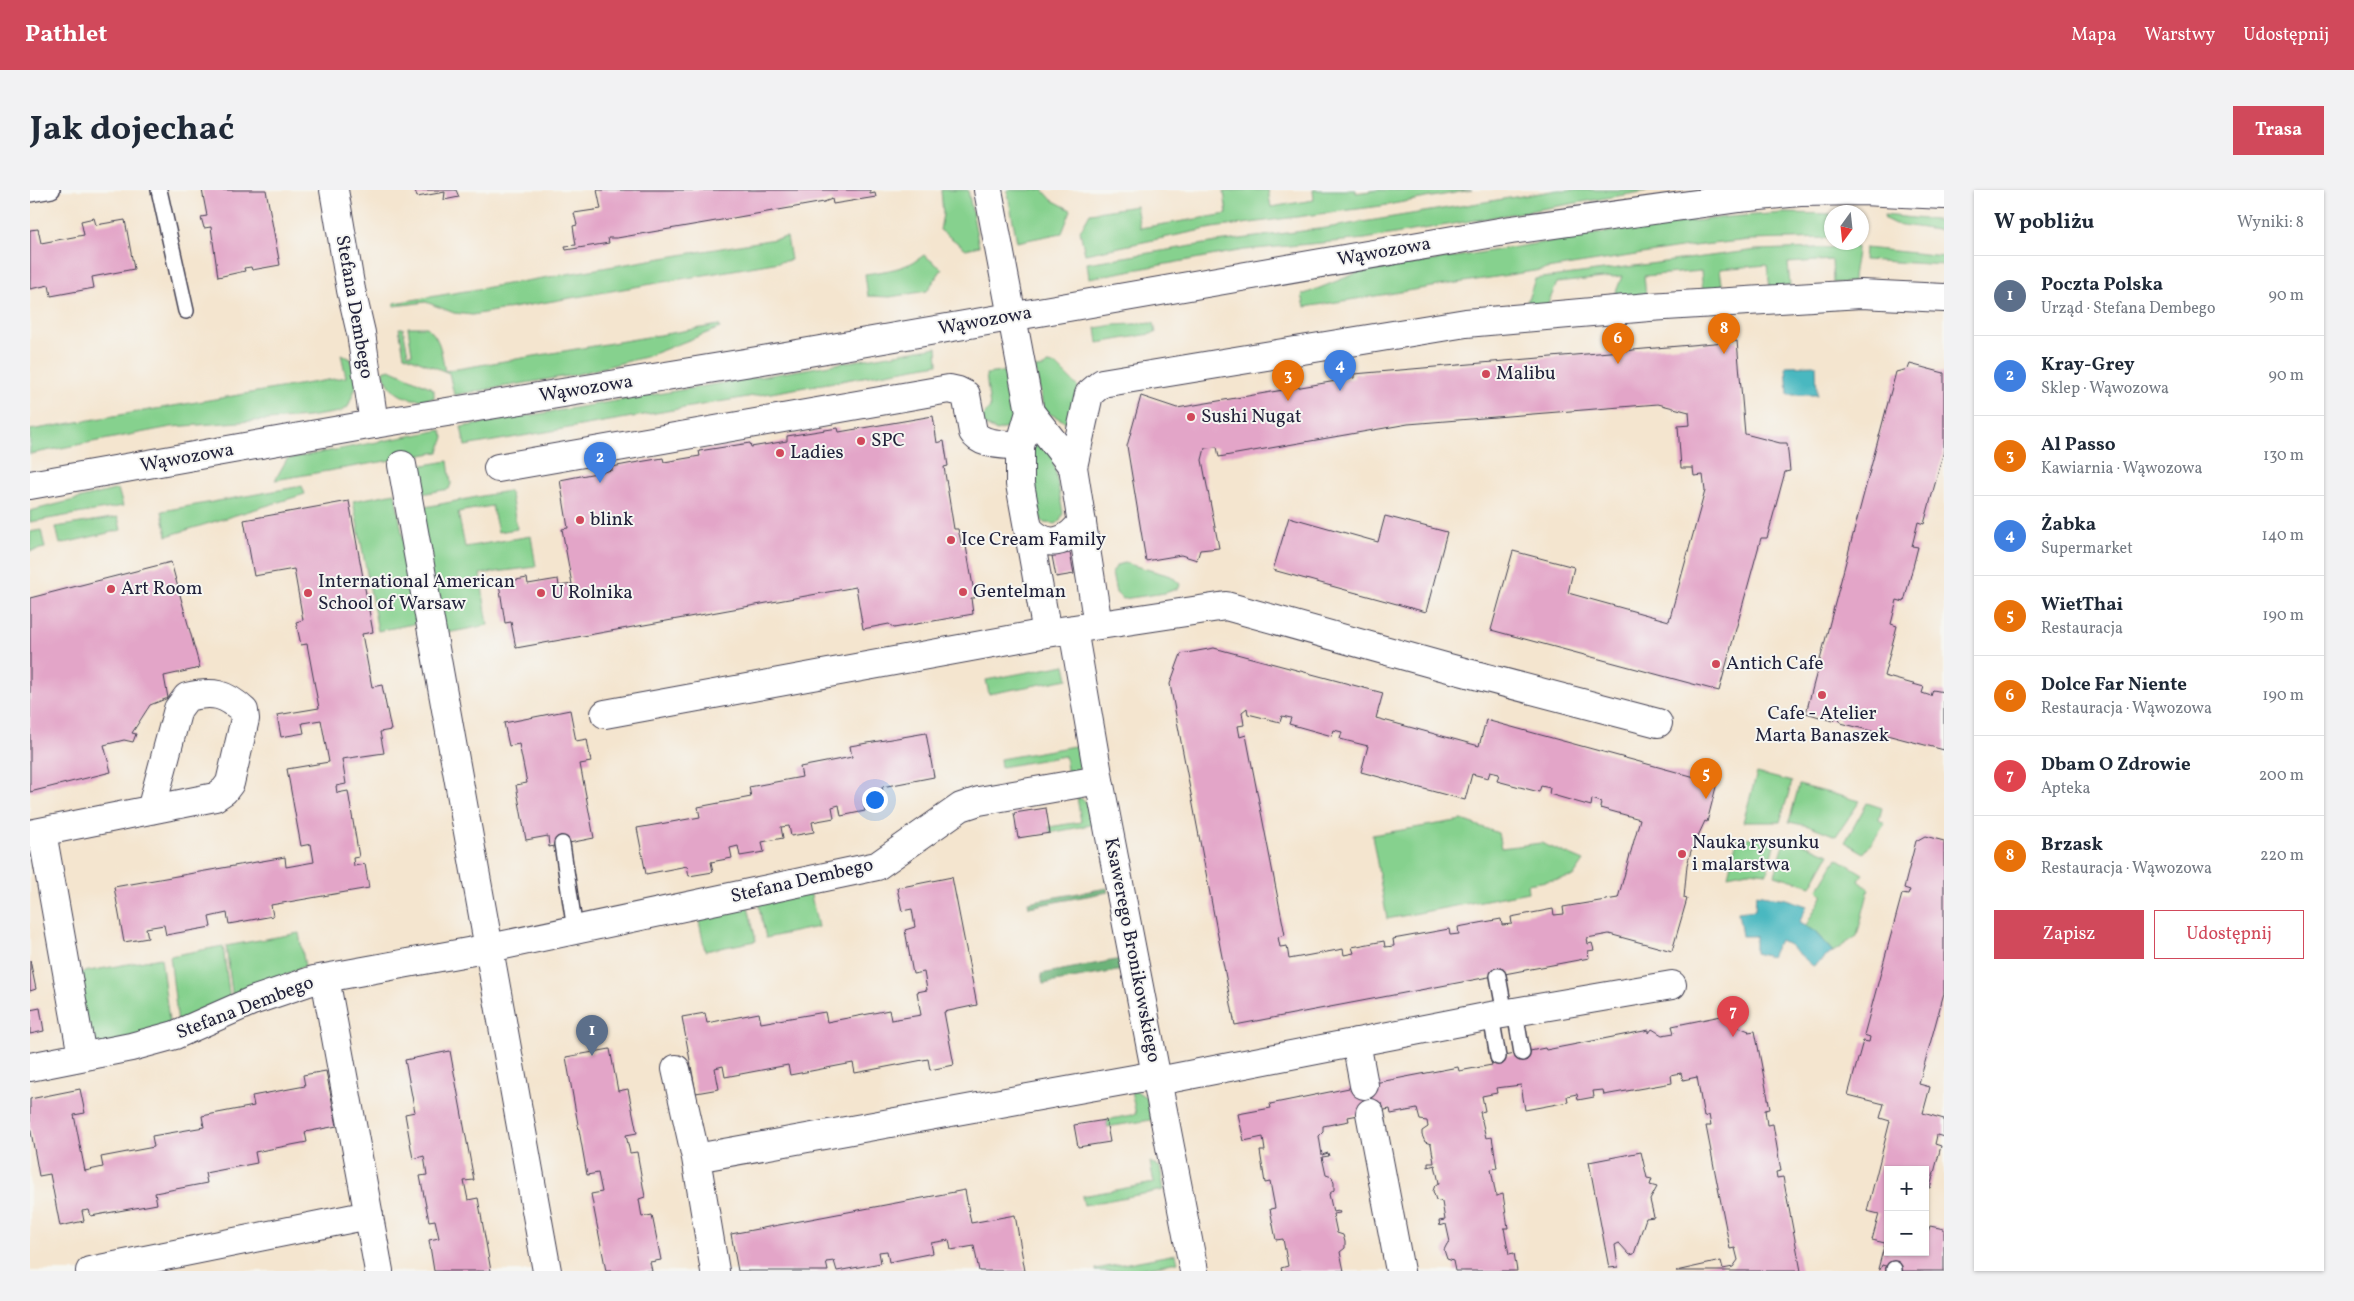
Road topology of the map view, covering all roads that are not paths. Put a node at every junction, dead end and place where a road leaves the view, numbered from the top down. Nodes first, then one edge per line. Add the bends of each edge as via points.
1 (52, 190) edge
2 (160, 190) edge
3 (334, 190) edge
4 (988, 190) edge
5 (30, 194) edge
6 (1944, 194) edge
7 (1944, 298) edge
8 (186, 311) dead end
9 (1010, 317) junction
10 (1030, 412) junction
11 (374, 424) junction
12 (1020, 446) junction
13 (402, 465) dead end
14 (1073, 467) junction
15 (498, 468) dead end
16 (30, 485) edge
17 (1082, 522) junction
18 (1028, 528) junction
19 (1073, 629) junction
20 (605, 714) dead end
21 (1658, 723) dead end
22 (1099, 780) junction
23 (151, 810) dead end
24 (36, 833) edge
25 (562, 844) dead end
26 (575, 930) junction
27 (490, 948) junction
28 (1498, 976) dead end
29 (325, 978) junction
30 (1672, 985) dead end
31 (1504, 1014) junction
32 (1356, 1042) junction
33 (1522, 1053) dead end
34 (82, 1056) junction
35 (1498, 1057) dead end
36 (30, 1066) edge
37 (676, 1069) dead end
38 (1157, 1078) junction
39 (1364, 1085) dead end
40 (1370, 1113) dead end
41 (696, 1158) junction
42 (369, 1215) junction
43 (90, 1271) edge
44 (380, 1271) edge
45 (547, 1271) edge
46 (715, 1271) edge
47 (1194, 1271) edge
48 (1400, 1271) edge

1 - 5 lane
2 - 8 lane
3 - 11 street, Stefana Dembego via 361,333
4 - 9 street, Ksawerego Bronikowskiego
6 - 9 street, Wąwozowa via 1862,191 1739,198 1510,230
7 - 14 street via 1861,294 1649,307 1466,323 1102,383 1089,394
9 - 10 street, Ksawerego Bronikowskiego
9 - 11 street, Wąwozowa
10 - 12 street, Ksawerego Bronikowskiego
10 - 14 street, Ksawerego Bronikowskiego
11 - 16 street, Wąwozowa
12 - 15 street via 976,437 966,395 949,389
12 - 18 street, Ksawerego Bronikowskiego via 1020,484
13 - 27 street
14 - 17 street, Ksawerego Bronikowskiego
17 - 18 street via 1072,535 1056,542 1042,539
17 - 19 street, Ksawerego Bronikowskiego
18 - 19 street, Ksawerego Bronikowskiego
19 - 20 street
19 - 21 street via 1226,606
19 - 22 street, Ksawerego Bronikowskiego
22 - 26 street, Stefana Dembego via 961,807 877,866
22 - 38 street, Ksawerego Bronikowskiego
23 - 24 street
24 - 34 street
25 - 26 lane
26 - 27 street, Stefana Dembego
27 - 29 street, Stefana Dembego
27 - 45 street
28 - 31 lane
29 - 34 street, Stefana Dembego via 252,1001 175,1034 131,1047
29 - 42 street
30 - 31 street
31 - 32 street
31 - 33 lane
31 - 35 lane
32 - 38 street
32 - 39 street
34 - 36 street, Stefana Dembego
37 - 41 street
38 - 41 street
38 - 47 street, Ksawerego Bronikowskiego
40 - 48 street
41 - 46 street
42 - 43 street
42 - 44 street

